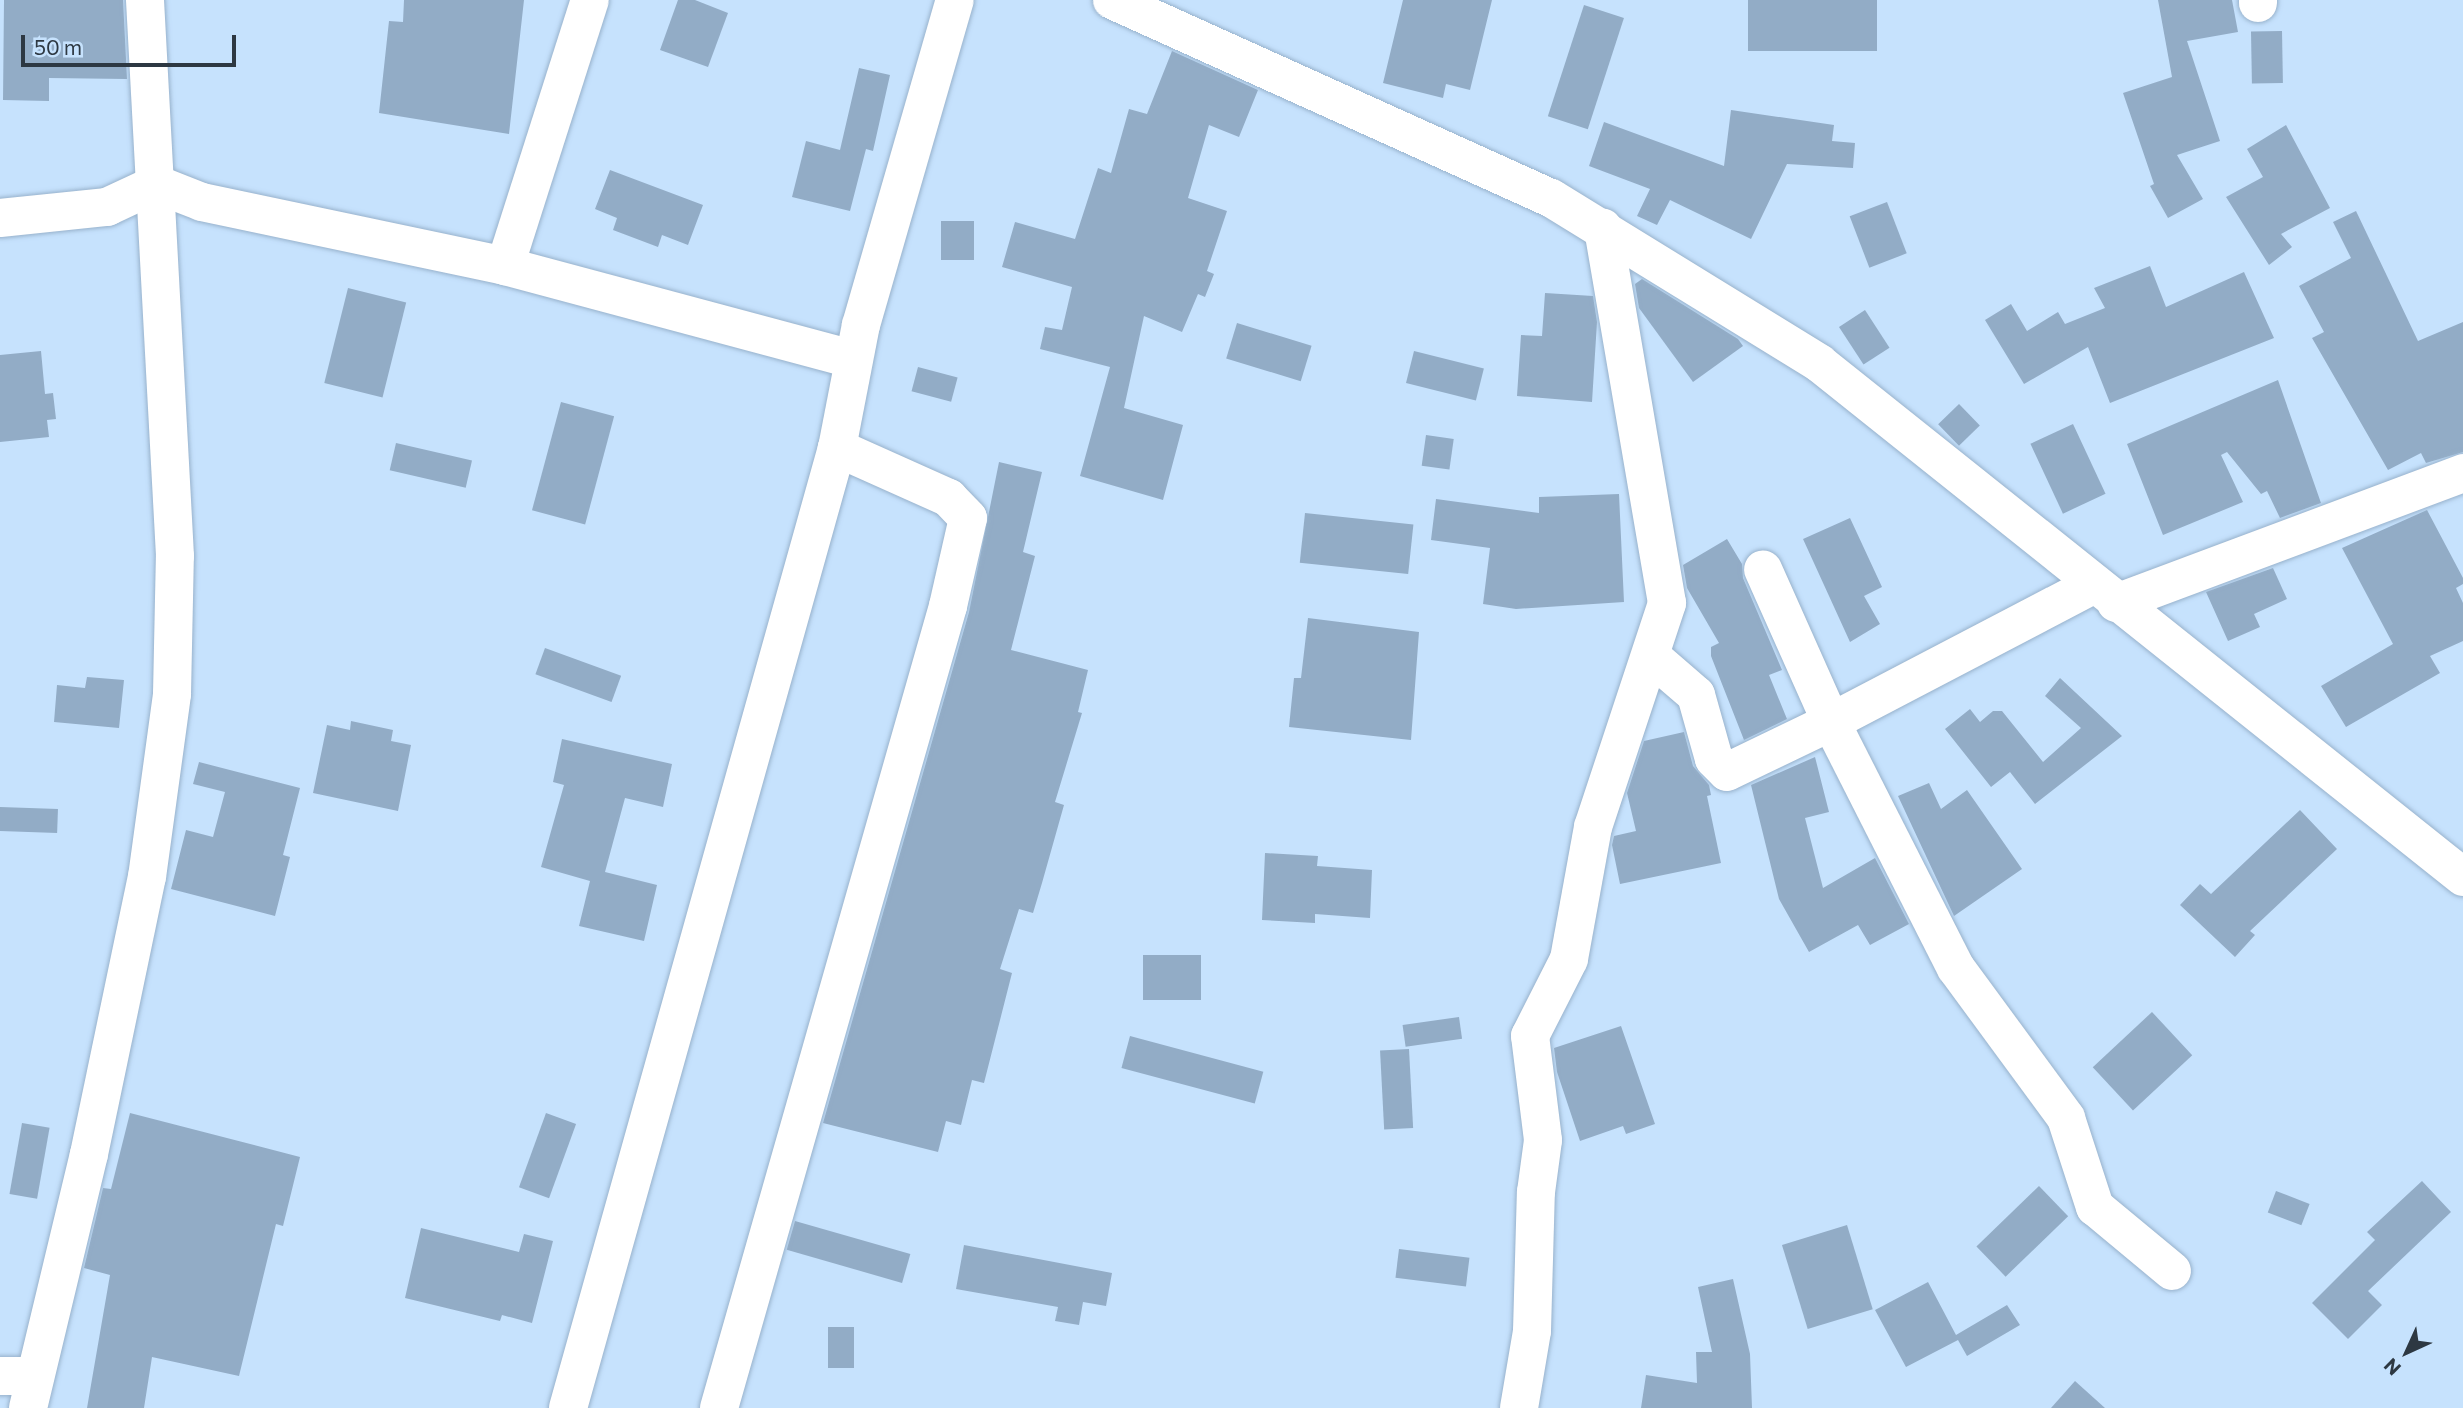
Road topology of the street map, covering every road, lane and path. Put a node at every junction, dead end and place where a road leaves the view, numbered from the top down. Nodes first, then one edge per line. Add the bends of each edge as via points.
1 (145, 0) edge
2 (590, 0) edge
3 (955, 0) edge
4 (1112, 0) edge
5 (156, 184) junction
6 (0, 218) edge
7 (1603, 227) junction
8 (505, 266) junction
9 (853, 359) junction
10 (837, 448) junction
11 (2463, 473) edge
12 (1763, 569) dead end
13 (2104, 594) junction
14 (1652, 657) junction
15 (1831, 722) junction
16 (2463, 877) edge
17 (2172, 1270) dead end
18 (21, 1386) edge
19 (568, 1408) edge
20 (719, 1408) edge
21 (1519, 1408) edge

1 - 5 street
2 - 8 street
3 - 9 street
4 - 7 street via 1551,198
5 - 6 street via 107,207
5 - 8 street via 202,202
5 - 18 street via 175,556 172,694 147,877 89,1154
7 - 13 street via 1819,363
7 - 14 street via 1667,603
8 - 9 street
9 - 10 street
10 - 19 street
10 - 20 street via 949,498 968,518 948,607
11 - 13 street
12 - 15 street
13 - 15 street
13 - 16 street
14 - 15 street via 1696,695 1714,759 1727,772
14 - 21 street via 1593,827 1569,959 1530,1036 1543,1140 1536,1192 1532,1331
15 - 17 street via 1956,968 2066,1118 2095,1207

